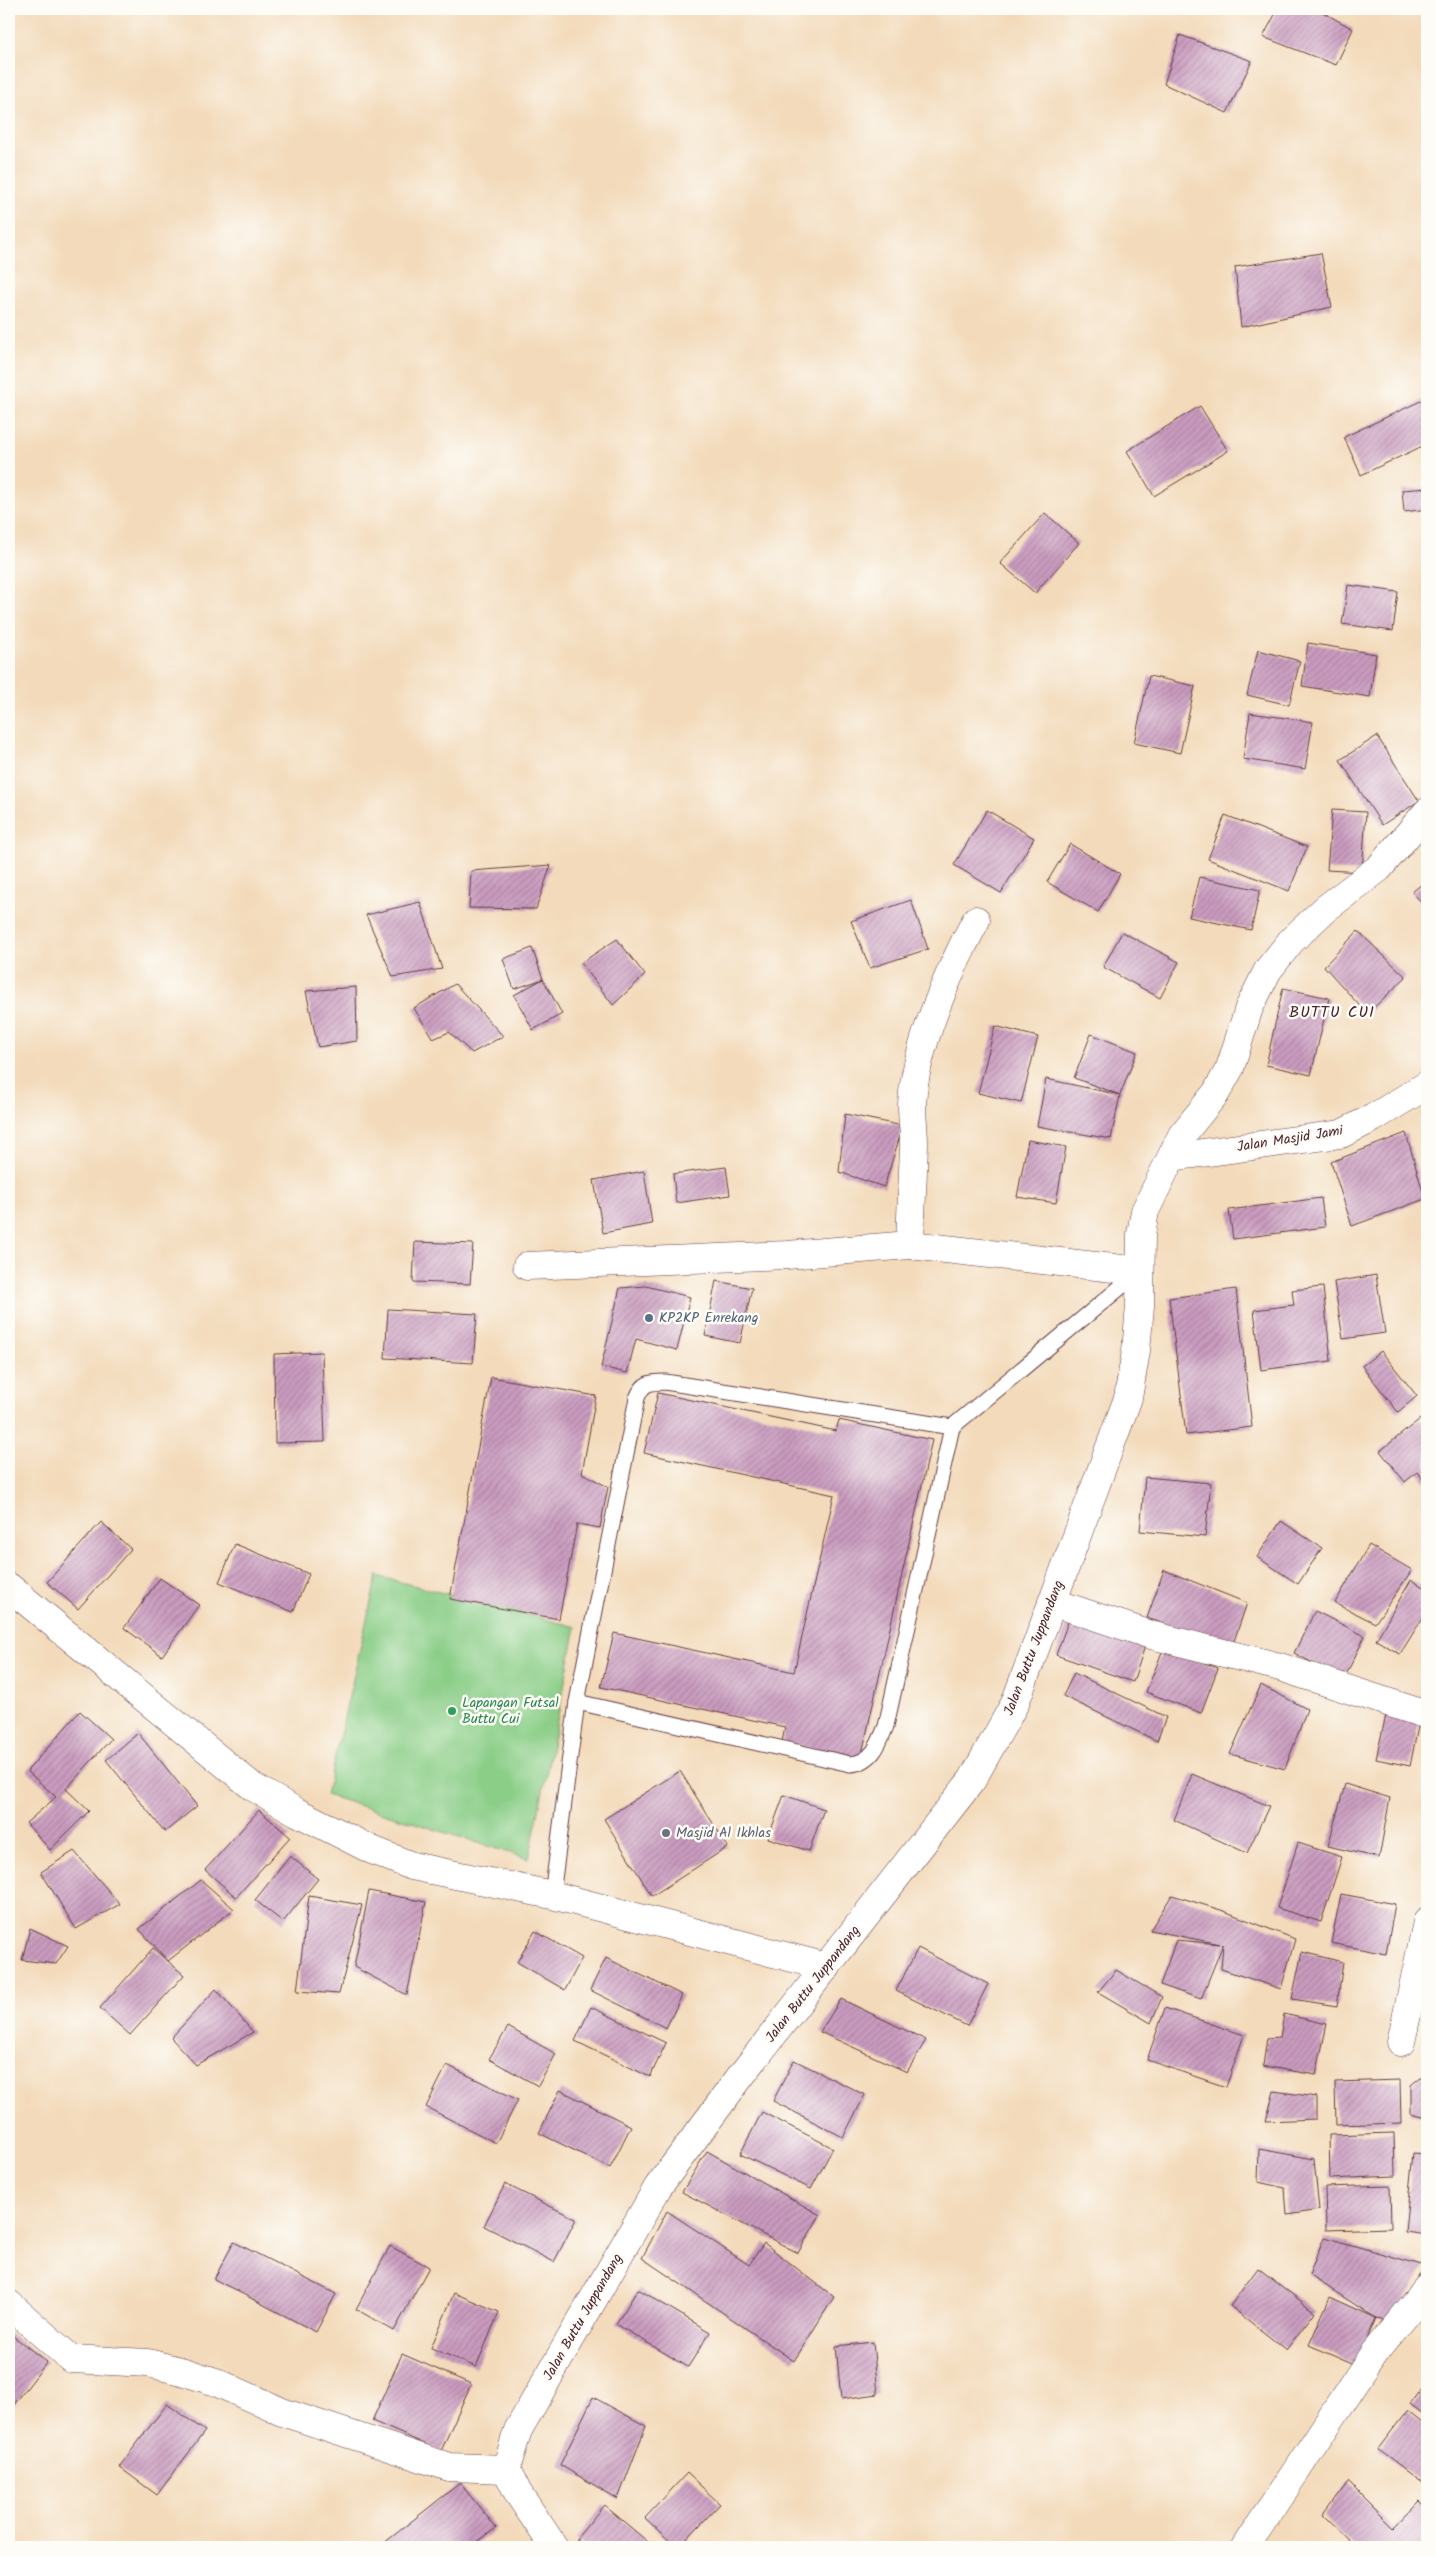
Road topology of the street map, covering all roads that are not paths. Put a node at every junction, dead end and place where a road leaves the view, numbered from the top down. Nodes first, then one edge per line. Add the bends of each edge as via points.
1 (1427, 812) edge
2 (976, 920) dead end
3 (1427, 1085) edge
4 (1172, 1158) junction
5 (910, 1245) junction
6 (527, 1266) dead end
7 (1140, 1271) junction
8 (952, 1427) junction
9 (9, 1587) edge
10 (1052, 1602) junction
11 (577, 1702) junction
12 (1427, 1715) edge
13 (552, 1895) junction
14 (1427, 1922) edge
15 (827, 1967) junction
16 (1401, 2042) dead end
17 (1427, 2289) edge
18 (9, 2304) edge
19 (506, 2469) junction
20 (554, 2547) edge
21 (1246, 2547) edge

1 - 4 street, Jalan Buttu Juppandang via 1379,868 1325,909 1291,941 1268,970 1249,1008 1230,1068 1216,1093 1182,1135
2 - 5 street via 923,1046 917,1074 912,1104 914,1141
3 - 4 street, Jalan Masjid Jami via 1341,1134
4 - 7 street, Jalan Buttu Juppandang via 1145,1211
5 - 6 street via 787,1255
5 - 7 street
7 - 8 lane
7 - 10 street, Jalan Buttu Juppandang via 1136,1351 1128,1398
8 - 11 lane via 665,1382 649,1382 642,1386
8 - 11 lane via 886,1726 878,1747 869,1757 859,1764 850,1764
9 - 13 street via 253,1787 289,1808 372,1850 412,1866
10 - 12 street via 1152,1635 1280,1667
10 - 15 street, Jalan Buttu Juppandang via 1015,1704 972,1780
11 - 13 lane
13 - 15 street
14 - 16 street
15 - 19 street, Jalan Buttu Juppandang via 658,2187 518,2430
17 - 21 street via 1374,2353
18 - 19 street via 71,2359 148,2363 181,2371 216,2382 282,2412 449,2466
19 - 20 street

